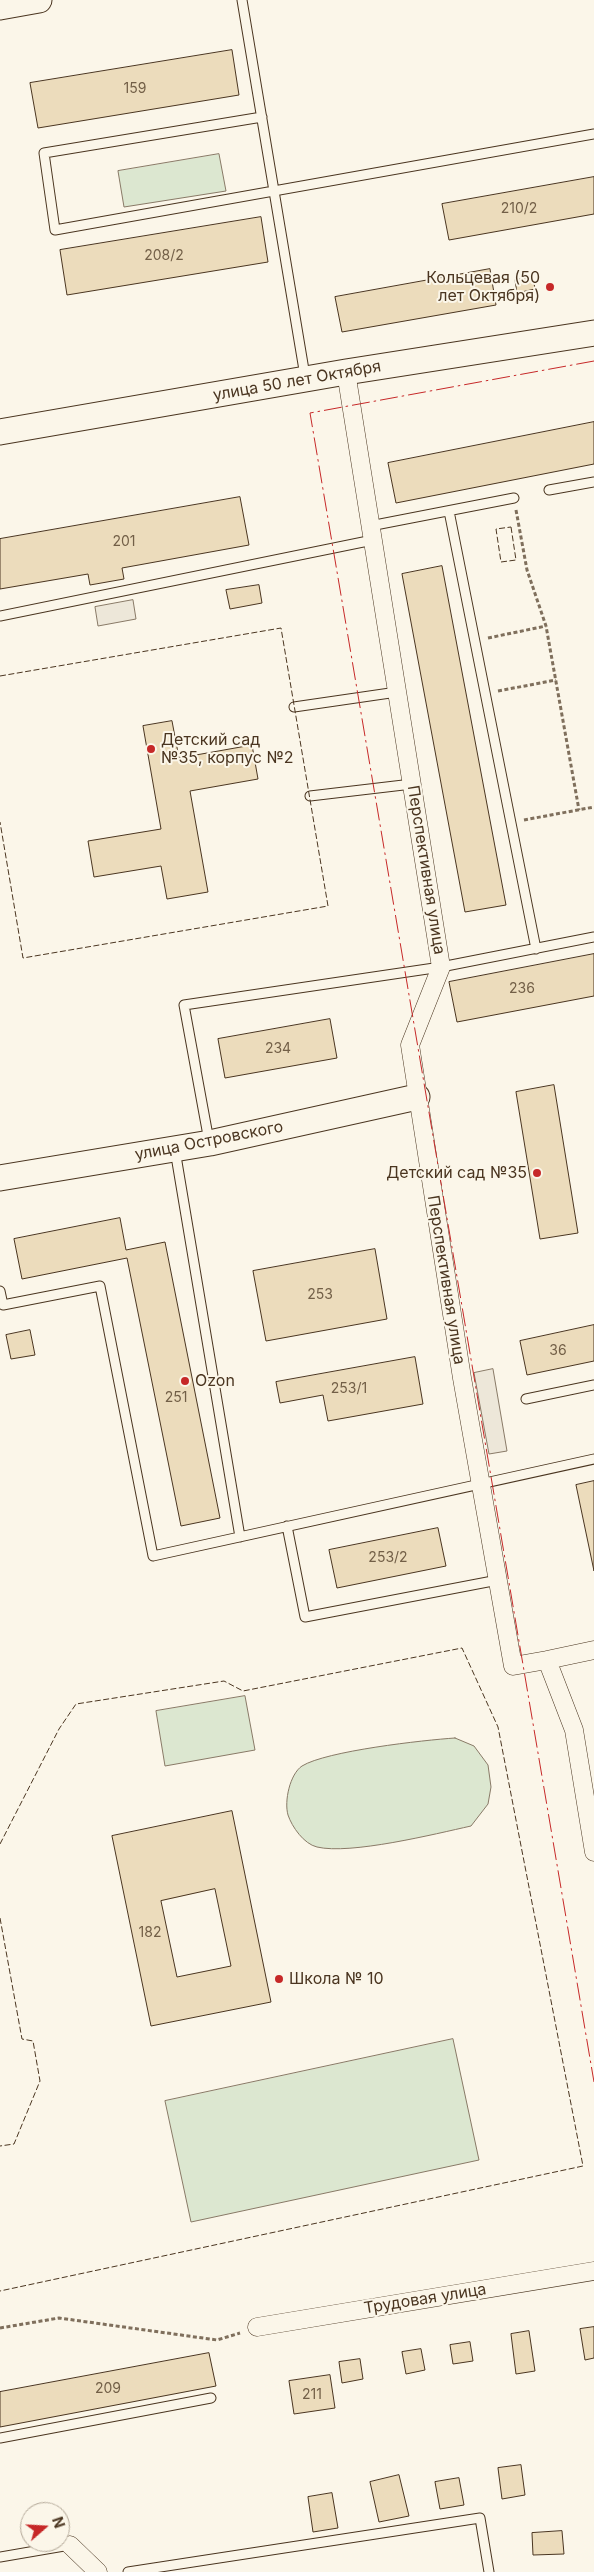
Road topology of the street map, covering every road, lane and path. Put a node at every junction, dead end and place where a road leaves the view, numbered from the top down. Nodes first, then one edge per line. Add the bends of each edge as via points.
1 (39, 0) edge
2 (242, 0) edge
3 (0, 7) edge
4 (262, 117) junction
5 (594, 134) edge
6 (274, 191) junction
7 (594, 333) edge
8 (346, 372) junction
9 (305, 379) junction
10 (0, 432) edge
11 (594, 482) edge
12 (549, 490) dead end
13 (514, 498) joint
14 (449, 511) junction
15 (372, 533) junction
16 (0, 616) edge
17 (546, 626) junction
18 (475, 640) junction
19 (556, 680) junction
20 (397, 692) junction
21 (486, 694) junction
22 (294, 708) dead end
23 (412, 784) junction
24 (310, 796) dead end
25 (594, 807) edge
26 (579, 810) junction
27 (511, 823) junction
28 (594, 937) edge
29 (536, 949) junction
30 (442, 967) junction
31 (417, 1096) junction
32 (210, 1143) junction
33 (175, 1150) junction
34 (0, 1178) edge
35 (0, 1291) edge
36 (594, 1385) edge
37 (526, 1398) dead end
38 (594, 1459) edge
39 (480, 1483) junction
40 (287, 1526) junction
41 (240, 1537) junction
42 (498, 1580) junction
43 (594, 1650) edge
44 (547, 1660) junction
45 (594, 1852) edge
46 (594, 2271) edge
47 (257, 2327) joint
48 (0, 2328) edge
49 (212, 2398) dead end
50 (0, 2438) edge
51 (70, 2546) edge
52 (32, 2552) edge
53 (0, 2557) edge
54 (98, 2572) edge
55 (128, 2572) edge
56 (489, 2572) edge

1 - 3 main road
2 - 4 lane
4 - 6 lane
4 - 6 lane via 44,153 55,230
5 - 6 lane
6 - 9 lane
7 - 8 main road, улица 50 лет Октября
8 - 9 main road, улица 50 лет Октября
8 - 15 street, Перспективная улица
9 - 10 main road, улица 50 лет Октября
11 - 12 lane
13 - 14 lane
13 - 17 path via 527,570
14 - 15 lane
14 - 18 lane
15 - 16 lane
15 - 20 street, Перспективная улица
17 - 18 path
17 - 19 path
18 - 21 lane
19 - 21 path
19 - 26 path
20 - 22 lane
20 - 23 street, Перспективная улица
21 - 27 lane
23 - 24 lane
23 - 30 street, Перспективная улица
25 - 26 path
26 - 27 path
27 - 29 lane
28 - 29 lane
29 - 30 lane
30 - 31 street, Перспективная улица via 410,1045
30 - 32 lane via 184,1004
31 - 32 main road, улица Островского
31 - 39 street, Перспективная улица
32 - 33 main road, улица Островского
33 - 34 main road, улица Островского
33 - 41 lane
35 - 41 lane via 3,1305 100,1286 153,1556
36 - 37 lane
38 - 39 lane
39 - 40 lane
39 - 42 street, Перспективная улица
40 - 41 lane
40 - 42 lane via 305,1617
42 - 44 street, Перспективная улица via 513,1666
43 - 44 street
44 - 45 street via 574,1730
46 - 47 street, Трудовая улица
47 - 48 path via 217,2340 59,2318
49 - 50 lane
51 - 54 street
52 - 53 lane
55 - 56 lane via 480,2518

